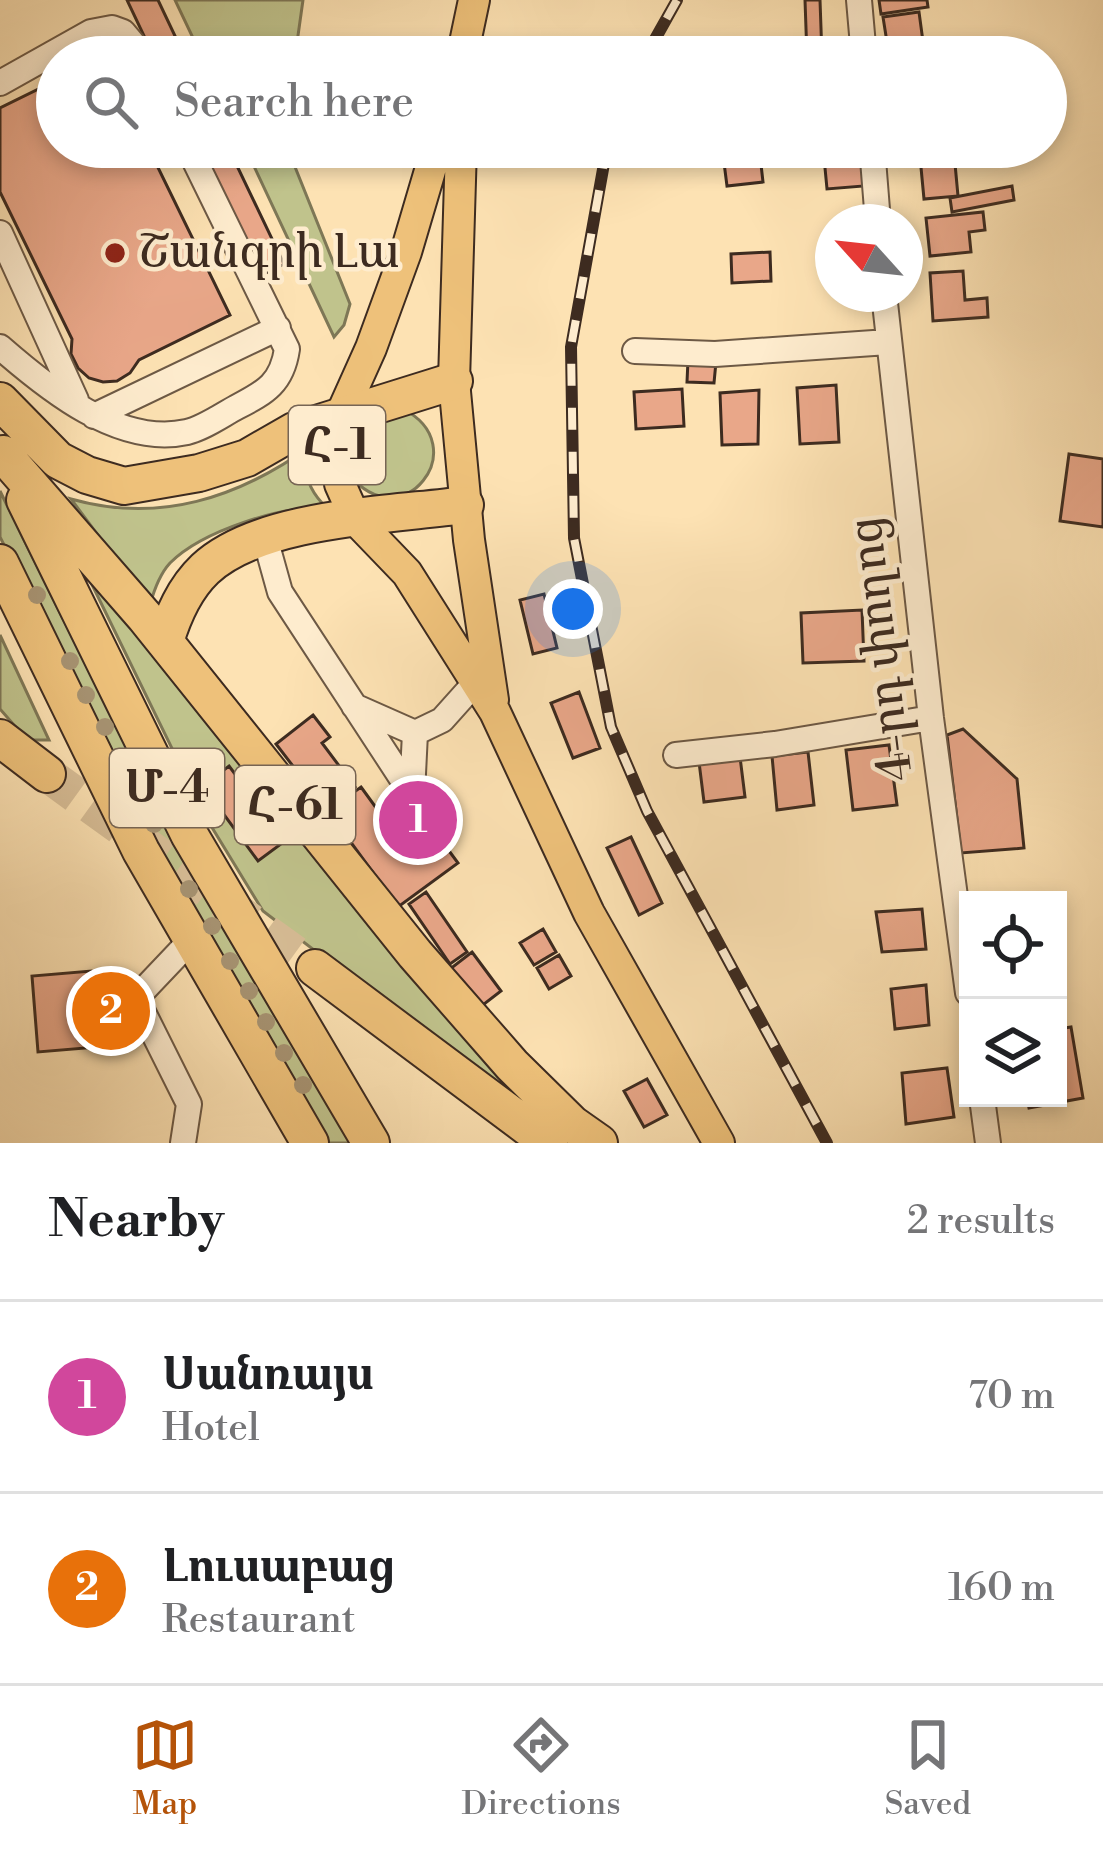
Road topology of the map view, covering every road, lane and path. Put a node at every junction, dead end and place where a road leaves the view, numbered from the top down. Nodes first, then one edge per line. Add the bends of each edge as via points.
1 (474, 0) edge
2 (860, 0) edge
3 (87, 36) edge
4 (127, 36) edge
5 (467, 36) edge
6 (863, 36) edge
7 (36, 64) edge
8 (0, 83) edge
9 (198, 168) edge
10 (431, 168) edge
11 (460, 168) edge
12 (874, 168) edge
13 (877, 204) edge
14 (0, 233) edge
15 (886, 312) edge
16 (278, 328) junction
17 (888, 342) junction
18 (0, 347) edge
19 (634, 351) dead end
20 (454, 381) junction
21 (0, 401) edge
22 (86, 410) junction
23 (340, 417) junction
24 (1, 451) edge
25 (465, 506) junction
26 (356, 520) junction
27 (265, 538) junction
28 (0, 563) edge
29 (164, 642) junction
30 (476, 682) junction
31 (354, 706) junction
32 (495, 712) junction
33 (931, 718) junction
34 (415, 733) junction
35 (0, 737) edge
36 (676, 755) dead end
37 (47, 774) tunnel mouth
38 (959, 926) edge
39 (192, 939) junction
40 (315, 968) tunnel mouth
41 (983, 1107) edge
42 (183, 1143) edge
43 (310, 1143) edge
44 (371, 1143) edge
45 (549, 1143) edge
46 (599, 1143) edge
47 (719, 1143) edge
48 (988, 1143) edge

1 - 5 main road
2 - 6 street
3 - 4 street via 102,28
7 - 8 street
9 - 16 street
10 - 23 main road, Հ-1
11 - 20 main road, Հ-1
12 - 13 street
14 - 22 street
15 - 17 street, 4-րդ փողոց
16 - 22 street
16 - 22 street via 287,349 272,389 190,431 152,434
17 - 19 street
17 - 33 street, 4-րդ փողոց
18 - 22 street
20 - 23 highway
20 - 25 main road, Հ-1
21 - 23 highway via 58,460 124,485 247,458
23 - 26 main road, Հ-1 via 340,484
24 - 29 highway, Հ-61
24 - 44 highway, Մ-4 via 189,834
25 - 26 highway
25 - 32 main road, Հ-1
26 - 27 highway
26 - 30 main road, Հ-1 via 407,573
27 - 29 highway via 203,572
27 - 31 street via 280,592
28 - 39 highway, Մ-4
29 - 46 highway, Հ-61 via 415,954 512,1065
30 - 32 main road, Հ-1
30 - 34 street via 442,720
31 - 34 street
31 - 34 street via 412,794
32 - 47 main road, Հ-1 via 589,914
33 - 36 street
33 - 38 street, 4-րդ փողոց
35 - 37 highway
39 - 42 street via 136,998 189,1104
39 - 43 highway, Մ-4
40 - 45 highway
41 - 48 street

